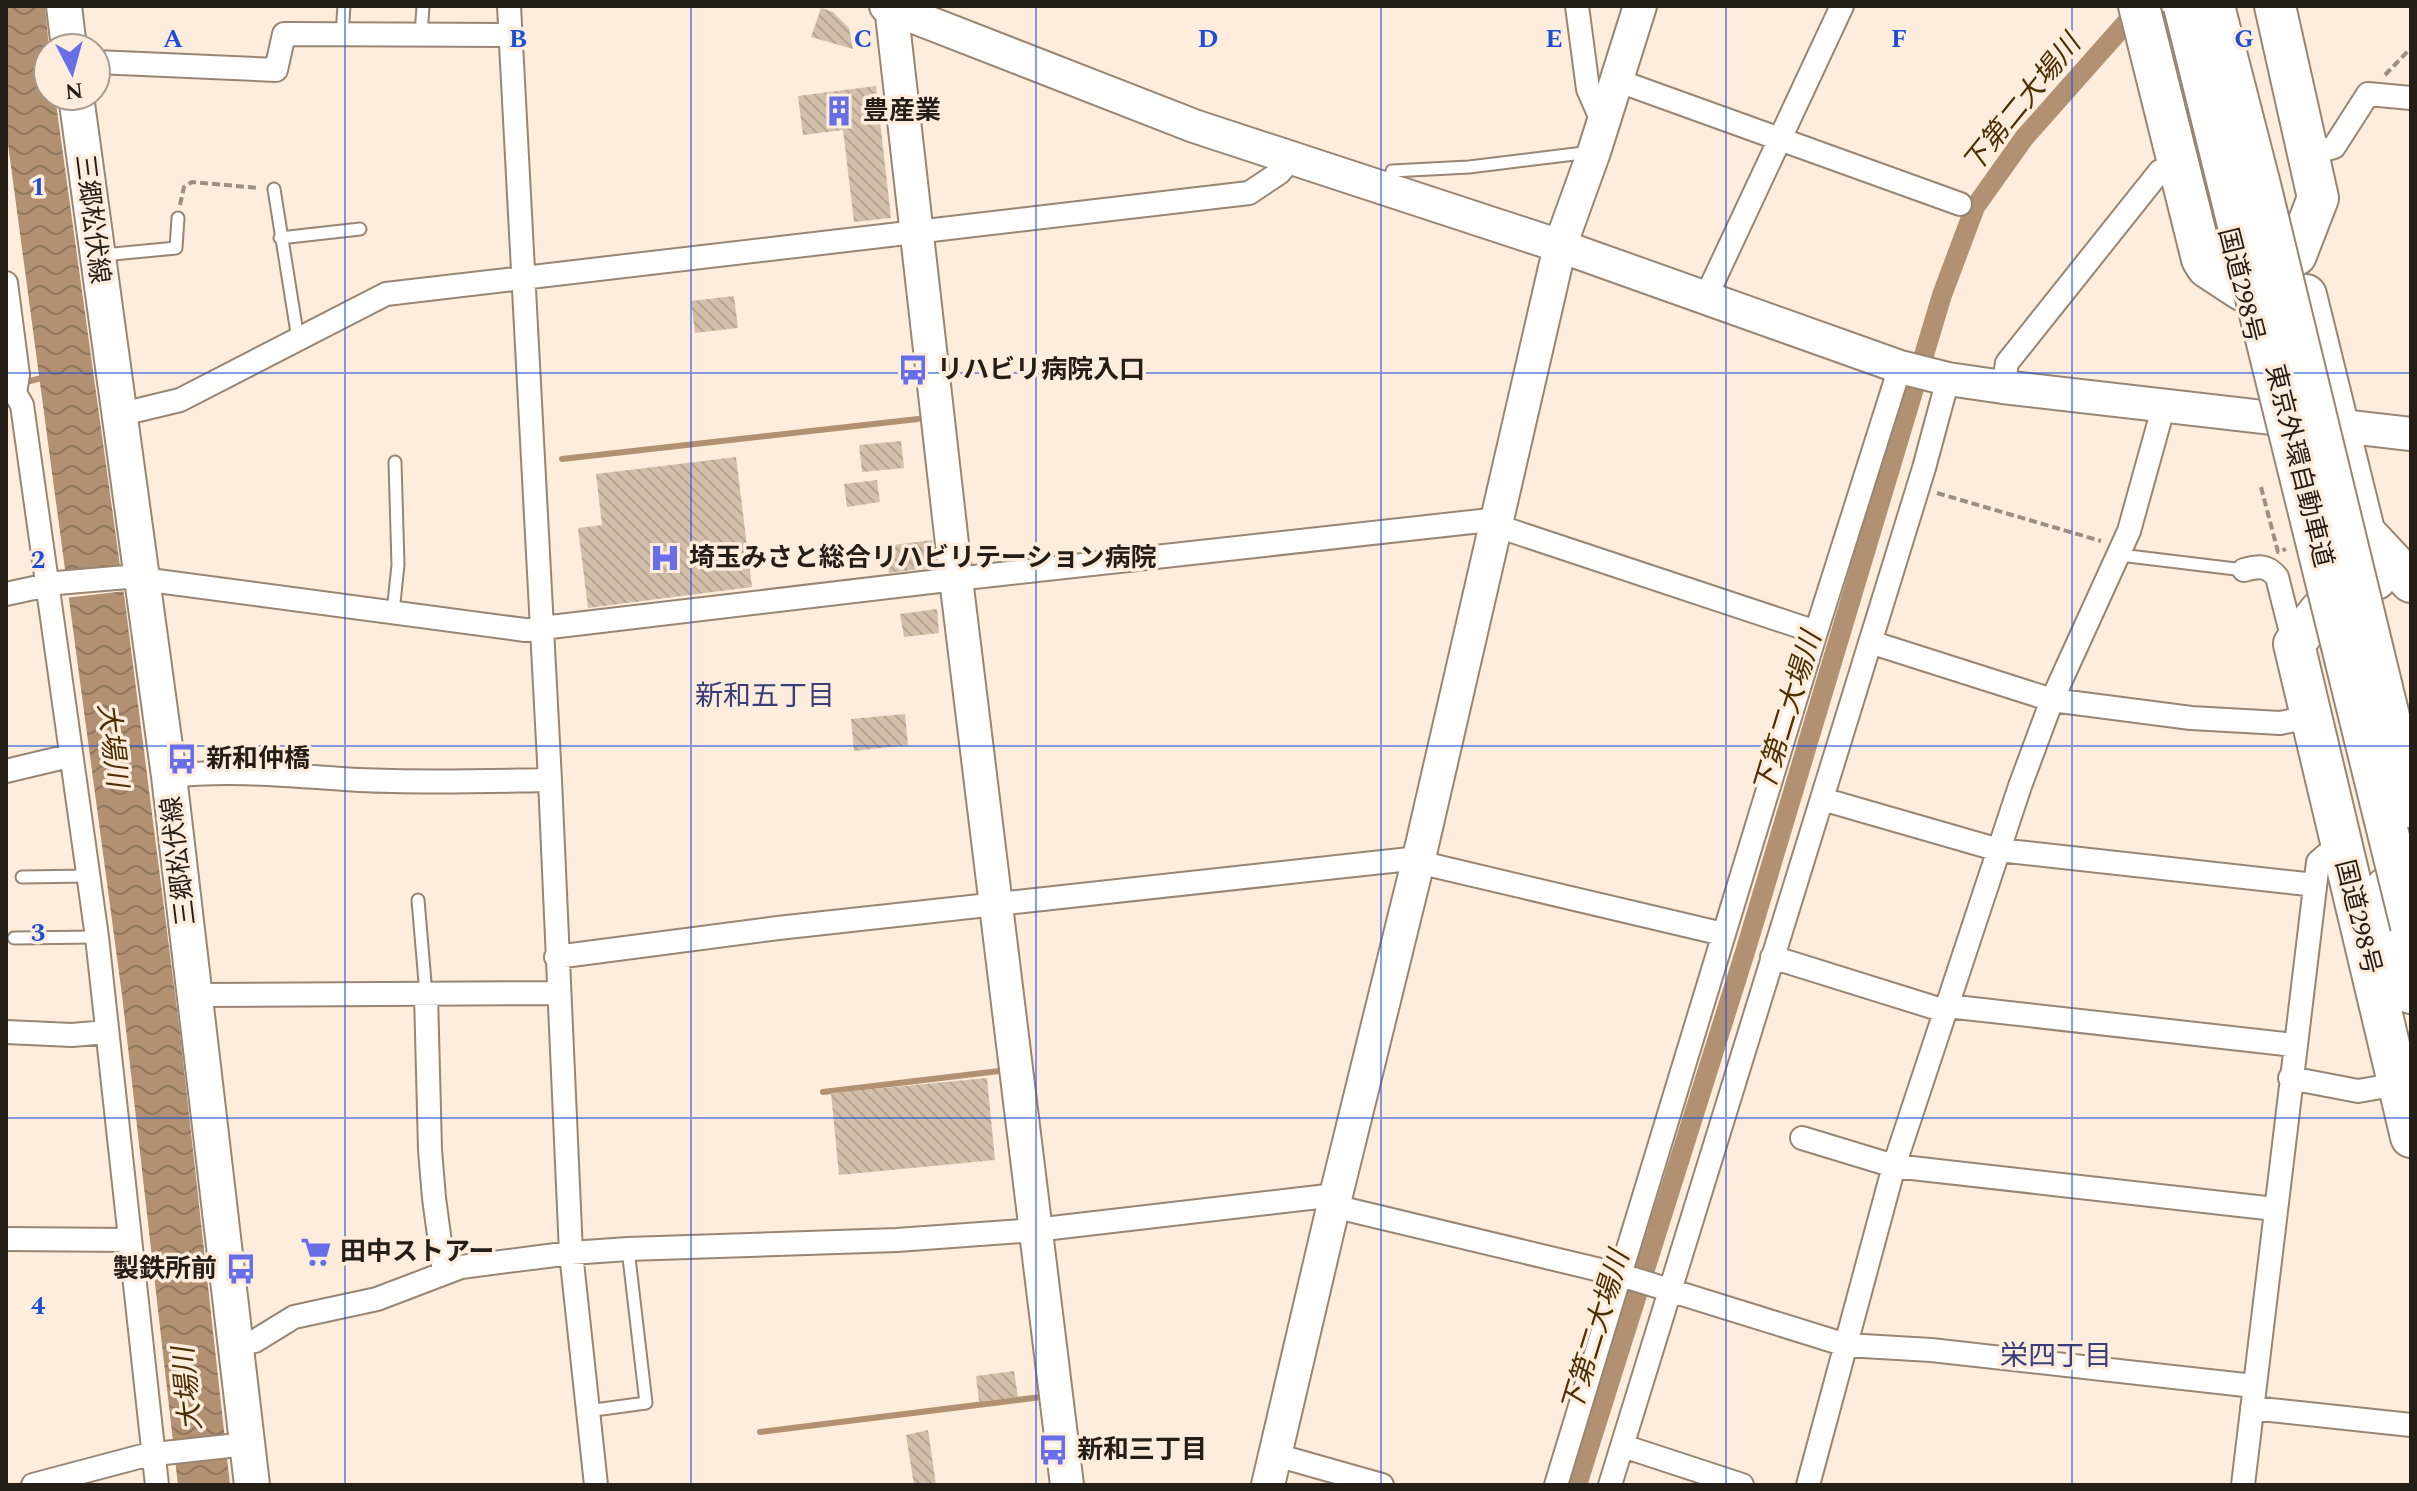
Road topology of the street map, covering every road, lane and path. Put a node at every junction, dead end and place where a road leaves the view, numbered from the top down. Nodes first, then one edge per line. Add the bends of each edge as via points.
1 (64, 6) edge
2 (344, 6) edge
3 (423, 6) edge
4 (509, 6) edge
5 (1577, 6) edge
6 (1640, 6) edge
7 (1842, 6) edge
8 (2139, 6) edge
9 (2167, 6) edge
10 (2184, 6) edge
11 (2214, 6) edge
12 (2227, 6) edge
13 (2275, 6) edge
14 (889, 7) edge
15 (67, 32) edge
16 (342, 34) junction
17 (421, 35) junction
18 (511, 35) junction
19 (2411, 48) edge
20 (112, 63) edge
21 (1616, 80) junction
22 (2368, 94) junction
23 (2411, 98) edge
24 (78, 112) edge
25 (1598, 137) junction
26 (1779, 138) junction
27 (2310, 154) junction
28 (1291, 159) junction
29 (2178, 166) junction
30 (274, 189) joint
31 (1386, 190) junction
32 (1960, 204) dead end
33 (178, 218) joint
34 (360, 229) dead end
35 (916, 232) junction
36 (280, 238) junction
37 (1560, 246) junction
38 (96, 255) junction
39 (2296, 255) junction
40 (522, 278) junction
41 (6, 283) edge
42 (2242, 290) junction
43 (1706, 297) junction
44 (298, 339) junction
45 (1900, 367) junction
46 (1948, 379) junction
47 (2003, 387) junction
48 (11, 394) edge
49 (2164, 405) junction
50 (118, 415) junction
51 (2274, 417) junction
52 (2340, 425) junction
53 (2411, 434) edge
54 (395, 462) dead end
55 (1918, 487) junction
56 (2261, 487) dead end
57 (1498, 523) junction
58 (2365, 531) junction
59 (2283, 535) dead end
60 (2121, 551) junction
61 (2244, 570) joint
62 (134, 578) junction
63 (956, 579) junction
64 (2411, 582) edge
65 (52, 584) junction
66 (6, 594) edge
67 (2320, 611) junction
68 (393, 612) junction
69 (540, 629) junction
70 (1816, 632) junction
71 (1870, 642) junction
72 (2294, 644) junction
73 (2052, 700) junction
74 (2310, 717) junction
75 (2411, 726) edge
76 (69, 756) junction
77 (6, 771) edge
78 (169, 776) junction
79 (550, 780) junction
80 (1822, 799) junction
81 (2411, 807) edge
82 (1999, 850) junction
83 (2342, 852) junction
84 (1418, 860) junction
85 (88, 876) junction
86 (22, 877) dead end
87 (2315, 885) junction
88 (418, 900) dead end
89 (996, 905) junction
90 (2411, 926) edge
91 (1723, 934) junction
92 (97, 937) junction
93 (14, 938) dead end
94 (556, 957) junction
95 (1772, 957) junction
96 (558, 993) junction
97 (2411, 993) edge
98 (426, 994) junction
99 (195, 995) junction
100 (1946, 1009) junction
101 (6, 1032) edge
102 (107, 1032) junction
103 (2294, 1045) junction
104 (2290, 1078) junction
105 (2399, 1088) junction
106 (2411, 1137) edge
107 (1802, 1138) dead end
108 (1894, 1166) junction
109 (1334, 1201) junction
110 (2275, 1209) junction
111 (1035, 1230) junction
112 (6, 1239) edge
113 (130, 1240) junction
114 (628, 1249) junction
115 (571, 1253) junction
116 (444, 1272) junction
117 (1621, 1275) junction
118 (1670, 1291) junction
119 (235, 1344) junction
120 (1846, 1345) junction
121 (2253, 1397) junction
122 (587, 1411) junction
123 (2411, 1425) edge
124 (238, 1445) junction
125 (1623, 1446) junction
126 (157, 1453) junction
127 (1272, 1470) edge
128 (33, 1485) edge
129 (157, 1485) edge
130 (252, 1485) edge
131 (596, 1485) edge
132 (1067, 1485) edge
133 (1382, 1485) edge
134 (1556, 1485) edge
135 (1610, 1485) edge
136 (1742, 1485) edge
137 (1808, 1485) edge
138 (2243, 1485) edge

1 - 15 main road
2 - 16 lane
3 - 17 lane
4 - 18 street
5 - 25 street
6 - 21 street
7 - 26 street
8 - 29 highway
9 - 42 highway, 国道298号
10 - 90 highway, 東京外環自動車道, bridge
11 - 81 highway, 東京外環自動車道, bridge
12 - 39 highway
13 - 27 highway
14 - 28 street
14 - 35 street
16 - 17 street
16 - 20 street via 284,34 276,70
17 - 18 street
18 - 40 street
19 - 22 path
21 - 25 street
21 - 26 street
22 - 23 street
22 - 27 street via 2334,147
24 - 38 main road, 三郷松伏線
25 - 31 lane via 1469,167 1392,171
25 - 37 street
26 - 32 street
26 - 43 street
27 - 39 highway via 2318,198
28 - 31 street
28 - 35 street via 1249,193
29 - 42 highway via 2202,259
29 - 47 street via 2160,171 2016,351 2007,363
30 - 33 path via 192,182 184,187
30 - 36 lane
31 - 37 street
33 - 38 lane via 176,248
34 - 36 lane
35 - 40 street
35 - 63 street
36 - 44 lane
37 - 43 street
37 - 57 street
38 - 50 main road, 三郷松伏線
39 - 52 highway
40 - 44 street via 386,294
40 - 69 street
41 - 48 street via 18,375
42 - 51 highway, 国道298号
43 - 45 street
44 - 50 street via 180,400
45 - 46 street
45 - 70 street
46 - 47 street
46 - 55 street
47 - 49 street
48 - 65 street via 22,405
49 - 51 street
49 - 60 street
50 - 62 main road, 三郷松伏線
51 - 52 street
51 - 67 highway, 国道298号
52 - 53 street
52 - 58 highway
54 - 68 lane via 398,565
55 - 60 path
55 - 71 street
56 - 59 path via 2278,552 2287,550
57 - 63 street
57 - 70 street
57 - 84 street
58 - 64 highway
58 - 75 highway
60 - 61 lane
60 - 73 street
61 - 72 street via 2262,566 2277,577
62 - 65 street
62 - 68 street
62 - 78 main road, 三郷松伏線
63 - 69 street
63 - 89 street
65 - 66 street
65 - 76 street
67 - 72 highway
67 - 97 highway, 国道298号
68 - 69 street
69 - 79 street
70 - 91 street
71 - 73 street
71 - 80 street
72 - 74 highway, 国道298号
73 - 74 street via 2191,718 2280,723
73 - 82 street
74 - 83 highway, 国道298号
76 - 77 street
76 - 85 street
78 - 79 street via 256,772 360,780
78 - 99 main road, 三郷松伏線
79 - 94 street
80 - 82 street
80 - 95 street
82 - 87 street
82 - 100 street
83 - 87 street via 2318,862
83 - 105 highway, 国道298号
84 - 89 street
84 - 91 street
84 - 109 street
85 - 86 lane
85 - 92 street
87 - 103 street
88 - 98 lane
89 - 94 street
89 - 111 street
91 - 117 street
92 - 93 lane
92 - 102 street
94 - 96 street
95 - 100 street
95 - 118 street
96 - 98 street
96 - 115 street
98 - 99 street
98 - 116 street via 431,1162
99 - 119 main road, 三郷松伏線
100 - 103 street
100 - 108 street
101 - 102 street
102 - 113 street
103 - 104 street
104 - 105 street via 2358,1091
104 - 110 street
105 - 106 highway, 国道298号
107 - 108 street
108 - 110 street
108 - 120 street
109 - 111 street
109 - 117 street
109 - 127 street
110 - 121 street
111 - 114 street
111 - 132 street
112 - 113 street
113 - 126 street
114 - 115 street
114 - 122 lane via 646,1403
115 - 116 street
115 - 122 street
116 - 119 street via 377,1299 294,1317 255,1341
117 - 118 street
117 - 134 street
118 - 120 street
118 - 125 street
119 - 124 main road, 三郷松伏線
120 - 121 street via 1931,1350
120 - 137 street
121 - 123 street
121 - 138 street
122 - 131 street
124 - 126 street
124 - 130 main road, 三郷松伏線
125 - 135 street
125 - 136 street
126 - 128 street
126 - 129 street
127 - 133 street

